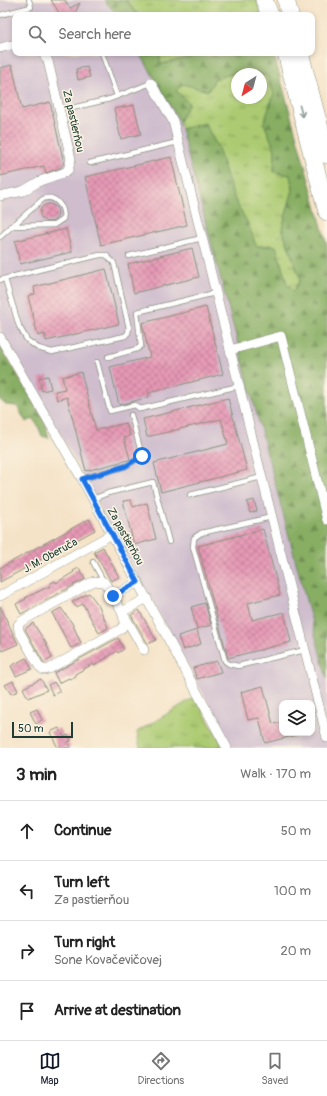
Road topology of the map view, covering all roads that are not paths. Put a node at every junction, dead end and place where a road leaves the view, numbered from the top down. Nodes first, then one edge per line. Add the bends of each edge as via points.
1 (29, 0) edge
2 (264, 0) edge
3 (271, 0) edge
4 (286, 0) edge
5 (269, 12) edge
6 (274, 12) edge
7 (289, 12) edge
8 (0, 15) edge
9 (12, 45) edge
10 (0, 48) edge
11 (45, 56) edge
12 (103, 56) edge
13 (286, 56) edge
14 (301, 56) edge
15 (151, 83) joint
16 (117, 96) junction
17 (72, 108) dead end
18 (178, 142) junction
19 (327, 154) edge
20 (90, 163) dead end
21 (0, 196) edge
22 (327, 212) edge
23 (11, 226) junction
24 (0, 237) edge
25 (202, 238) junction
26 (129, 256) dead end
27 (3, 280) edge
28 (215, 292) junction
29 (0, 337) edge
30 (230, 350) junction
31 (108, 357) dead end
32 (97, 362) dead end
33 (239, 386) junction
34 (131, 415) dead end
35 (262, 477) junction
36 (82, 479) junction
37 (190, 495) dead end
38 (93, 499) junction
39 (272, 517) junction
40 (327, 520) edge
41 (112, 534) junction
42 (169, 542) dead end
43 (93, 562) dead end
44 (104, 582) junction
45 (138, 582) junction
46 (0, 596) edge
47 (113, 596) junction
48 (147, 598) junction
49 (124, 615) junction
50 (144, 650) dead end
51 (305, 650) junction
52 (327, 738) edge
53 (227, 748) edge

1 - 8 lane via 31,7
2 - 5 highway
3 - 6 highway
4 - 7 highway
9 - 10 street
11 - 21 street, Za pastierňou via 71,159 70,165 68,170 27,189
12 - 16 lane
13 -> 22 highway
14 - 19 highway
15 - 16 lane
15 - 18 street via 173,121
16 - 17 lane
18 - 20 lane
18 - 25 street
23 - 23 lane via 48,198 60,204 64,215 63,219 54,225
23 - 24 lane
25 - 26 lane
25 - 28 street
27 - 27 lane via 100,254 106,255 114,263 128,333 125,336 52,352 38,348 27,340 19,326
28 - 30 street
28 - 31 lane via 137,312 141,346
29 - 36 street, Za pastierňou
30 - 33 street
30 - 40 street via 281,336
32 - 33 lane via 110,411 136,405 140,409
33 - 35 street
34 - 36 lane via 142,456 126,466
35 - 37 lane
35 - 39 street
36 - 38 street, Za pastierňou
38 - 41 street, Za pastierňou
38 - 42 lane via 153,482
39 - 51 street
39 - 51 lane via 201,533 194,538 193,547 225,661 238,666
41 - 45 street, Za pastierňou
41 - 46 street, J. M. Oberuča
43 - 44 lane
44 - 47 street
44 - 49 street via 94,581 18,625 38,666 43,670 49,669 121,629 125,623
45 - 47 street
45 - 48 street, Za pastierňou
47 - 49 street
48 - 49 street
48 - 53 street, Za pastierňou
49 - 50 street
51 - 52 street

